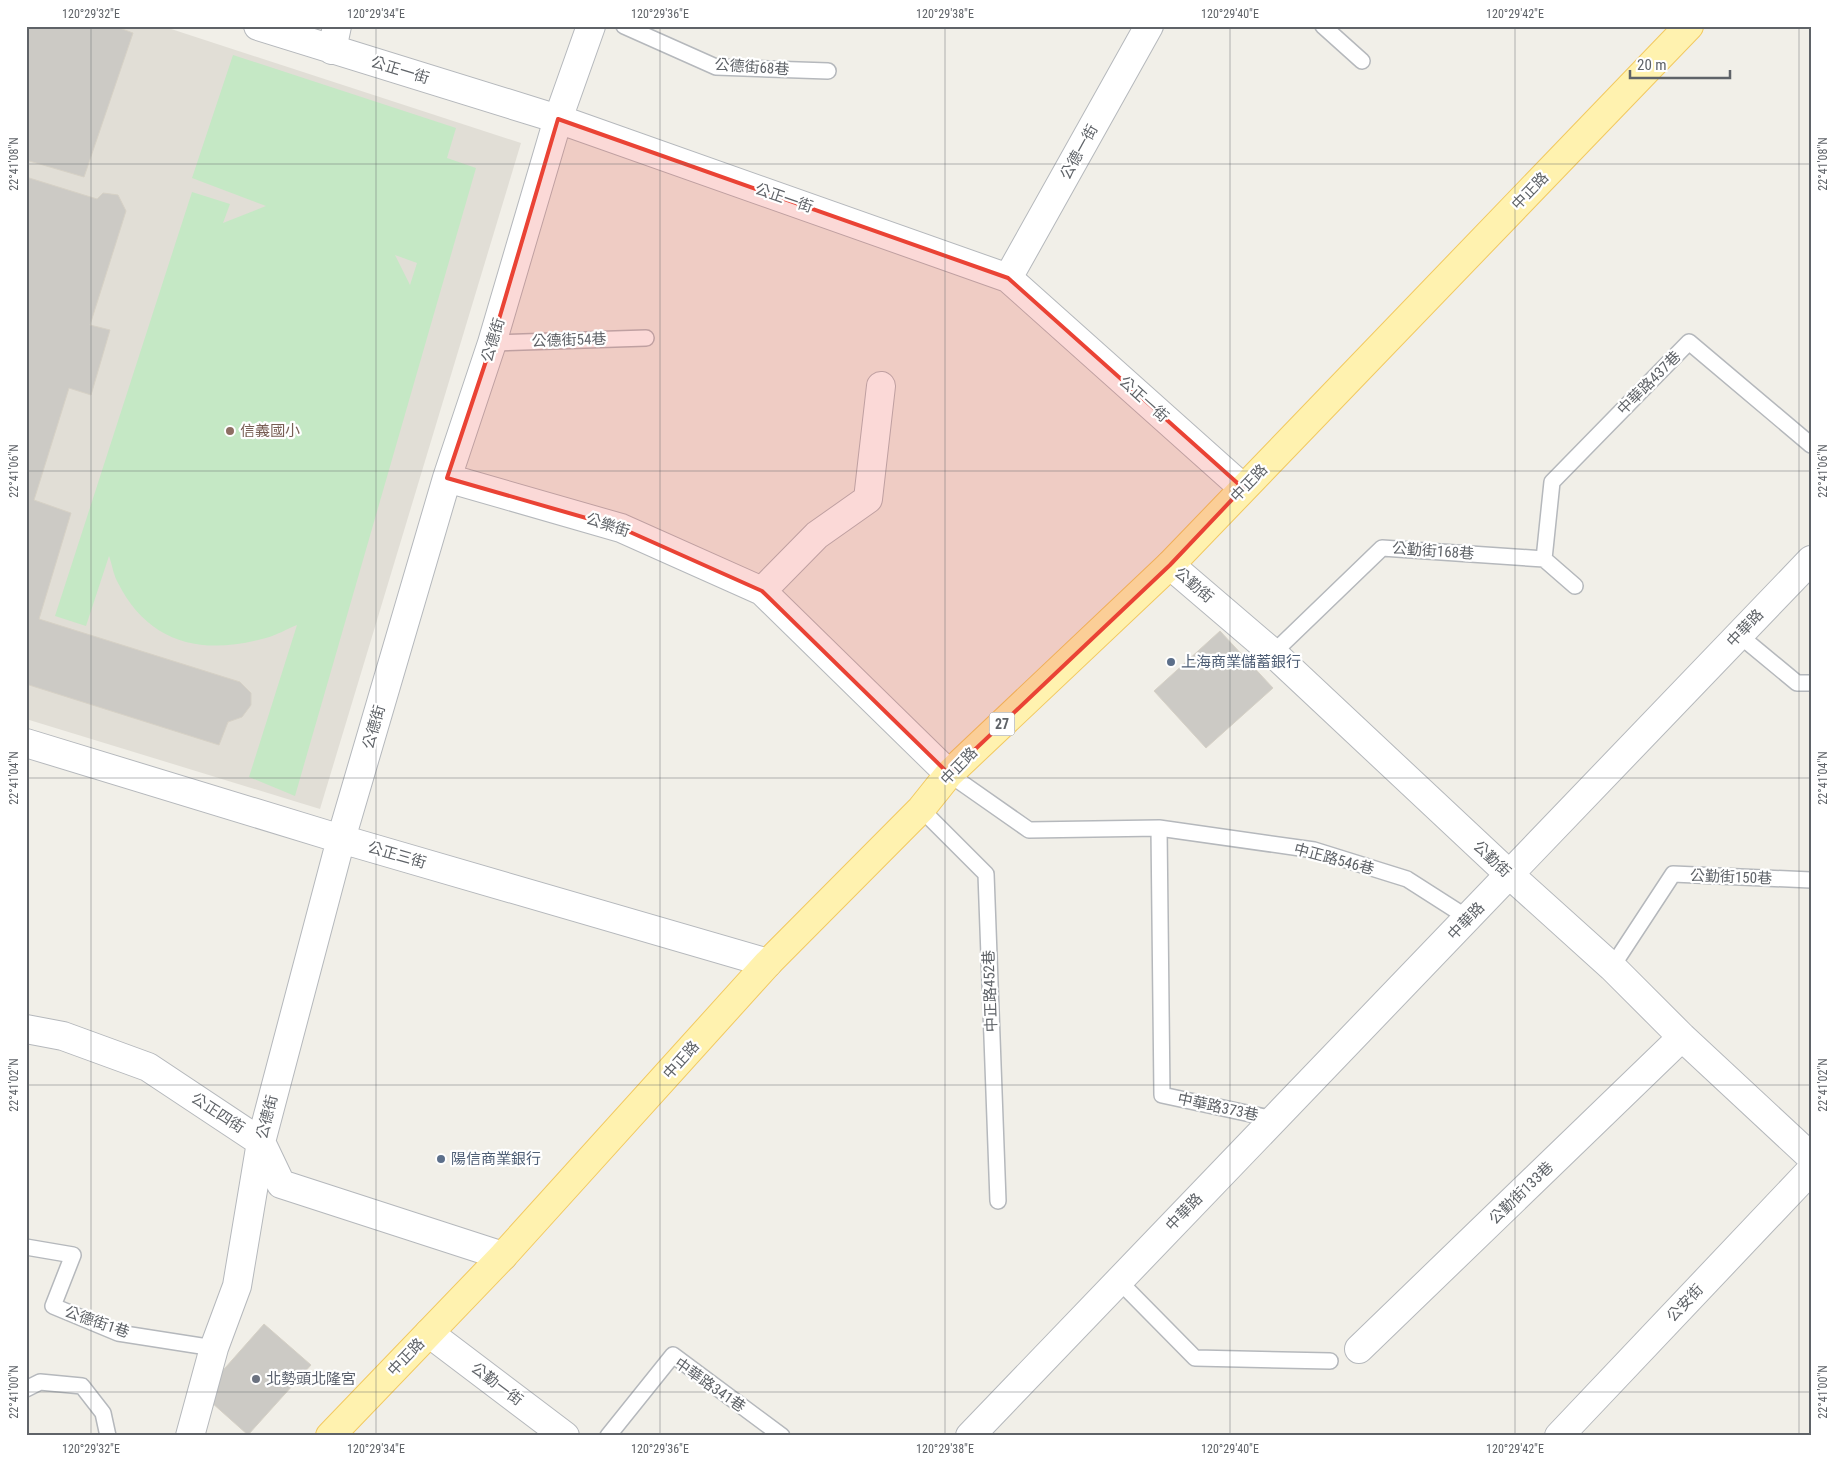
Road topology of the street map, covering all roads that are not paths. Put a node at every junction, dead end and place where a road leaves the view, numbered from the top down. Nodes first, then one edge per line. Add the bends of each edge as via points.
1 (258, 26) edge
2 (591, 26) edge
3 (624, 26) edge
4 (1149, 26) edge
5 (1323, 26) edge
6 (1689, 26) edge
7 (334, 38) edge
8 (1362, 61) dead end
9 (828, 71) dead end
10 (558, 119) junction
11 (1008, 278) junction
12 (646, 338) dead end
13 (492, 343) junction
14 (881, 386) dead end
15 (1811, 445) edge
16 (447, 478) junction
17 (1244, 488) junction
18 (1544, 559) junction
19 (1811, 560) edge
20 (1170, 565) junction
21 (1575, 586) dead end
22 (762, 591) junction
23 (1739, 634) junction
24 (1273, 653) junction
25 (1811, 683) edge
26 (26, 743) edge
27 (949, 774) junction
28 (921, 808) junction
29 (1159, 828) junction
30 (341, 839) junction
31 (1510, 875) junction
32 (1811, 880) edge
33 (1468, 918) junction
34 (768, 963) junction
35 (1612, 967) junction
36 (26, 1029) edge
37 (1682, 1037) junction
38 (1274, 1119) junction
39 (261, 1142) junction
40 (1811, 1157) edge
41 (1811, 1170) edge
42 (998, 1201) dead end
43 (26, 1247) edge
44 (503, 1256) junction
45 (1118, 1280) junction
46 (430, 1333) junction
47 (214, 1348) junction
48 (1359, 1349) dead end
49 (1330, 1361) dead end
50 (26, 1389) edge
51 (108, 1436) edge
52 (190, 1436) edge
53 (330, 1436) edge
54 (566, 1436) edge
55 (608, 1436) edge
56 (782, 1436) edge
57 (970, 1436) edge
58 (1559, 1436) edge

1 - 7 street, 公正一街
2 - 10 street, 公德街
3 - 9 lane, 公德街68巷 via 716,67
4 - 11 street, 公德一街
5 - 8 lane
6 - 17 main road, 中正路 / 27
7 - 10 street, 公正一街
10 - 11 street, 公正一街
10 - 13 street, 公德街
11 - 17 street, 公正一街
12 - 13 lane, 公德街54巷
13 - 16 street, 公德街
14 - 22 street via 868,499 817,535
15 - 18 lane, 中華路437巷 via 1689,342 1552,482
16 - 22 street, 公樂街 via 621,528
16 - 30 street, 公德街
17 - 20 main road, 中正路 / 27
18 - 21 lane
18 - 24 lane, 公勤街168巷 via 1382,548
19 - 23 street, 中華路
20 - 24 street, 公勤街
20 - 27 main road, 中正路 / 27
22 - 27 street, 公樂街
23 - 25 lane via 1797,683
23 - 31 street, 中華路
24 - 31 street, 公勤街
26 - 30 street, 公正三街
27 - 28 main road, 中正路 / 27
27 - 29 lane, 中正路546巷 via 1029,830
28 - 34 main road, 中正路 / 27
28 - 42 lane, 中正路452巷 via 986,874
29 - 33 lane, 中正路546巷 via 1314,850 1406,879
29 - 38 lane, 中華路373巷 via 1162,1095
30 - 34 street, 公正三街
30 - 39 street, 公德街
31 - 33 street, 中華路
31 - 35 street, 公勤街
32 - 35 lane, 公勤街150巷 via 1672,874
33 - 38 street, 中華路
34 - 44 main road, 中正路 / 27
35 - 37 street, 公勤街
36 - 39 street, 公正四街 via 63,1036 148,1067
37 - 40 street, 公勤街
37 - 48 street, 公勤街133巷
38 - 45 street, 中華路
39 - 44 street, 公正四街 via 281,1184
39 - 47 street, 公德街 via 237,1286
41 - 58 street, 公安街
43 - 47 lane, 公德街1巷 via 73,1255 53,1306 118,1333
44 - 46 main road, 中正路 / 27
45 - 49 lane via 1195,1358
45 - 57 street, 中華路
46 - 53 main road, 中正路 / 27
46 - 54 street, 公勤一街
47 - 52 street, 公德街
50 - 51 lane via 40,1382 82,1386 104,1413
55 - 56 lane, 中華路341巷 via 673,1355

